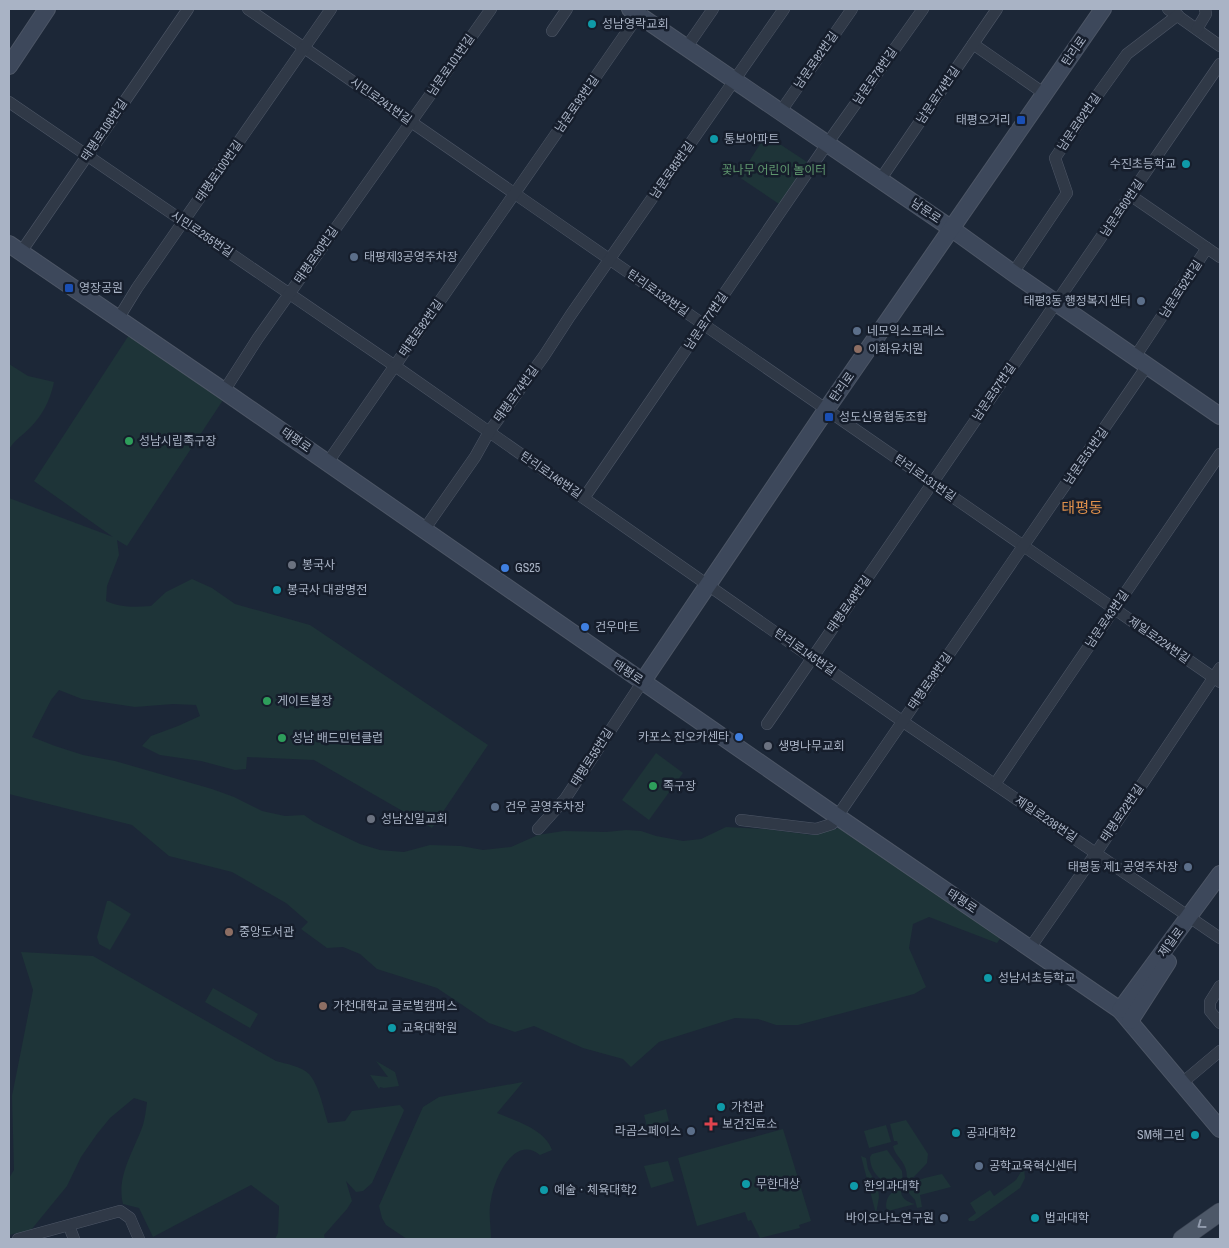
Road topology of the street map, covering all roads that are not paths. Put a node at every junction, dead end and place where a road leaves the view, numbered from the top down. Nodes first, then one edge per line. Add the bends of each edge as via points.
1 (46, 9) edge
2 (188, 9) edge
3 (248, 9) edge
4 (331, 9) edge
5 (491, 9) edge
6 (568, 9) edge
7 (713, 9) edge
8 (784, 9) edge
9 (852, 9) edge
10 (923, 9) edge
11 (997, 9) edge
12 (1103, 9) edge
13 (1205, 9) edge
14 (637, 11) edge
15 (1173, 12) edge
16 (1197, 29) junction
17 (552, 31) dead end
18 (973, 44) junction
19 (1220, 46) edge
20 (304, 48) junction
21 (686, 48) junction
22 (1220, 64) edge
23 (9, 66) edge
24 (735, 81) junction
25 (1045, 94) junction
26 (9, 102) edge
27 (781, 112) junction
28 (411, 122) junction
29 (827, 144) junction
30 (87, 156) junction
31 (880, 180) junction
32 (514, 194) junction
33 (1130, 195) junction
34 (184, 222) junction
35 (952, 229) junction
36 (15, 248) edge
37 (1207, 248) junction
38 (1220, 257) edge
39 (610, 260) junction
40 (1013, 273) junction
41 (290, 294) junction
42 (1057, 303) junction
43 (118, 319) junction
44 (703, 324) junction
45 (1141, 361) junction
46 (395, 366) junction
47 (224, 391) junction
48 (826, 410) junction
49 (1220, 416) edge
50 (489, 432) junction
51 (1220, 454) edge
52 (328, 462) junction
53 (932, 483) junction
54 (584, 498) junction
55 (424, 530) junction
56 (1024, 546) junction
57 (708, 584) junction
58 (1114, 609) junction
59 (812, 658) junction
60 (1218, 676) edge
61 (642, 681) junction
62 (902, 721) junction
63 (766, 724) dead end
64 (994, 784) junction
65 (838, 817) junction
66 (741, 820) dead end
67 (538, 829) dead end
68 (1096, 853) junction
69 (1220, 874) edge
70 (1220, 886) edge
71 (1193, 919) junction
72 (1220, 938) edge
73 (1030, 948) junction
74 (1220, 986) edge
75 (1125, 1016) junction
76 (1220, 1023) edge
77 (1220, 1051) edge
78 (1182, 1083) junction
79 (1220, 1129) edge
80 (1220, 1212) edge
81 (69, 1226) junction
82 (18, 1239) edge
83 (74, 1239) edge
84 (139, 1239) edge
85 (1182, 1239) edge

1 - 23 main road
2 - 30 street, 태평로108번길
3 - 20 street, 시민로241번길
4 - 20 street, 태평로100번길
5 - 28 street, 남문로101번길
6 - 17 street
7 - 21 street
8 - 24 street, 남문로85번길
9 - 27 street, 남문로82번길
10 - 29 street, 남문로78번길
11 - 18 street, 남문로74번길
12 - 25 main road, 탄리로
13 - 16 street via 1206,14
14 - 21 main road, 남문로
14 - 32 street, 남문로93번길
15 - 16 street
15 - 40 street, 남문로62번길 via 1127,54 1055,158 1067,193
16 - 19 street
18 - 25 street
18 - 31 street, 남문로74번길
20 - 28 street, 시민로241번길
20 - 34 street, 태평로100번길
21 - 24 main road, 남문로
22 - 33 street, 남문로60번길
24 - 27 main road, 남문로
24 - 39 street, 남문로85번길
25 - 35 main road, 탄리로
26 - 30 street, 시민로255번길
27 - 29 main road, 남문로
28 - 32 street, 시민로241번길
28 - 41 street, 태평로90번길
29 - 31 main road, 남문로
29 - 44 street, 남문로77번길
30 - 34 street, 시민로255번길
30 - 36 street, 태평로108번길
31 - 35 main road, 남문로
32 - 39 street, 탄리로132번길
32 - 46 street, 태평로82번길
33 - 37 street, 남문로52번길
33 - 42 street, 남문로60번길
34 - 41 street, 시민로255번길
34 - 43 street, 태평로100번길
35 - 40 main road, 남문로
35 - 48 main road, 탄리로
36 - 43 main road, 태평로
37 - 38 street
37 - 45 street, 남문로52번길
39 - 44 street, 탄리로132번길
39 - 50 street, 태평로74번길
40 - 42 main road, 남문로
41 - 46 street, 시민로255번길
41 - 47 street, 태평로90번길
42 - 45 main road, 남문로
42 - 53 street, 남문로57번길
43 - 47 main road, 태평로
44 - 48 street, 탄리로132번길
44 - 54 street, 남문로77번길
45 - 49 main road, 남문로
45 - 56 street, 남문로51번길
46 - 50 street, 탄리로146번길
46 - 52 street, 태평로82번길
47 - 52 main road, 태평로
48 - 53 street, 탄리로131번길
48 - 57 main road, 탄리로
50 - 54 street, 탄리로146번길
50 - 55 street, 태평로74번길
51 - 58 street, 남문로43번길
52 - 55 main road, 태평로
53 - 56 street, 탄리로131번길
53 - 59 street, 태평로48번길
54 - 57 street, 탄리로146번길
55 - 61 main road, 태평로
56 - 58 street, 제일로224번길
56 - 62 street, 태평로38번길
57 - 59 street, 탄리로145번길
57 - 61 main road, 탄리로
58 - 60 street, 제일로224번길
58 - 64 street, 남문로43번길
59 - 62 street, 탄리로145번길
59 - 63 street, 태평로48번길
60 - 68 street, 태평로22번길
61 - 65 main road, 태평로
61 - 67 street, 태평로55번길 via 565,799
62 - 64 street, 제일로238번길
62 - 65 street, 태평로38번길
64 - 68 street, 제일로238번길
65 - 66 street via 832,824 816,829
65 - 73 main road, 태평로
68 - 71 street, 제일로238번길
68 - 73 street, 태평로22번길
69 - 71 main road, 제일로
70 - 71 main road, 제일로
71 - 72 street, 제일로238번길
71 - 75 main road, 제일로
73 - 75 main road, 태평로
74 - 76 street via 1210,1002 1210,1011
75 - 78 main road, 태평로
77 - 78 street
78 - 79 main road, 태평로
80 -> 85 main road
81 - 82 street
81 - 83 street
81 - 84 street via 120,1211 130,1218

